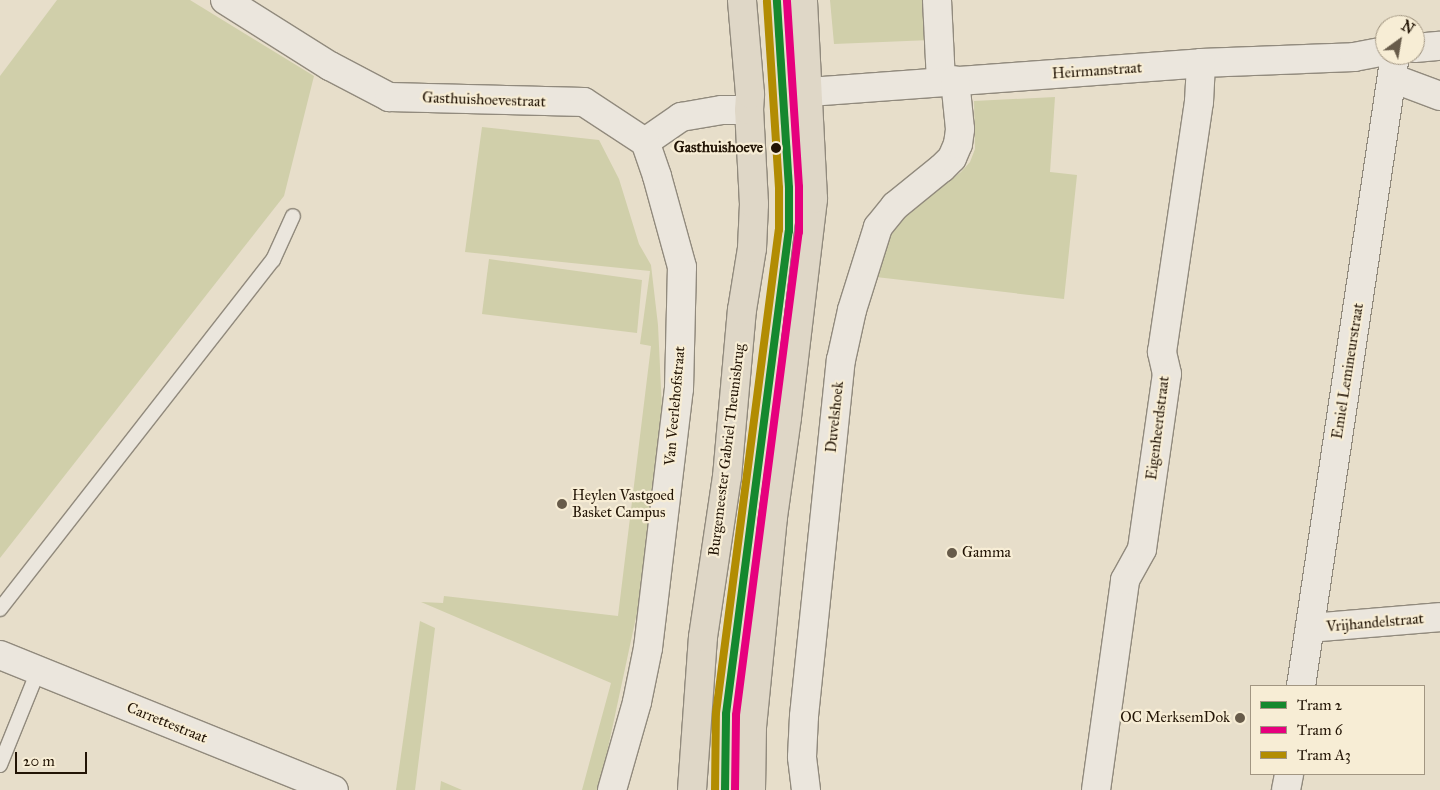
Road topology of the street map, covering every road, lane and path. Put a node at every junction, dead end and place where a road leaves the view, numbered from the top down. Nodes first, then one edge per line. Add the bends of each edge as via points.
1 (225, 0) edge
2 (742, 0) edge
3 (803, 0) edge
4 (937, 0) edge
5 (1440, 46) edge
6 (1425, 47) edge
7 (1375, 53) edge
8 (1201, 63) junction
9 (1394, 66) edge
10 (948, 81) junction
11 (809, 92) junction
12 (1440, 96) edge
13 (749, 110) junction
14 (645, 142) junction
15 (293, 216) dead end
16 (0, 609) edge
17 (1440, 617) edge
18 (1310, 628) junction
19 (0, 655) edge
20 (38, 671) junction
21 (1301, 685) edge
22 (0, 765) edge
23 (1289, 775) edge
24 (334, 790) edge
25 (612, 790) edge
26 (692, 790) edge
27 (751, 790) edge
28 (806, 790) edge
29 (1096, 790) edge
30 (1286, 790) edge

1 - 14 street, Gasthuishoevestraat via 330,66 389,97 584,102
2 - 13 main road, Burgemeester Gabriel Theunisbrug
3 - 11 main road
4 - 10 street, Duvelshoek
5 - 6 street
7 - 8 street, Heirmanstraat via 1354,57
8 - 10 street, Heirmanstraat
8 - 29 street, Eigenheerdstraat via 1199,102 1162,352 1167,374 1142,550 1125,580
9 - 12 street
9 - 18 street, Emiel Lemineurstraat
10 - 11 street, Heirmanstraat
10 - 28 street, Duvelshoek via 960,129 958,144 952,158 895,206 878,227 850,318 841,360 804,716 802,757
11 - 27 main road via 813,199 773,517 752,727
13 - 14 street via 722,110 681,117
13 - 26 main road, Burgemeester Gabriel Theunisbrug via 754,204 752,248 742,310 728,477 703,637
14 - 25 street, Van Veerlehofstraat via 658,176 682,267 678,389 648,648 637,702
15 - 16 lane via 273,260
17 - 18 street, Vrijhandelstraat
18 - 21 street, Emiel Lemineurstraat
19 - 20 street, Carrettestraat
20 - 22 lane
20 - 24 street, Carrettestraat
23 - 30 street

